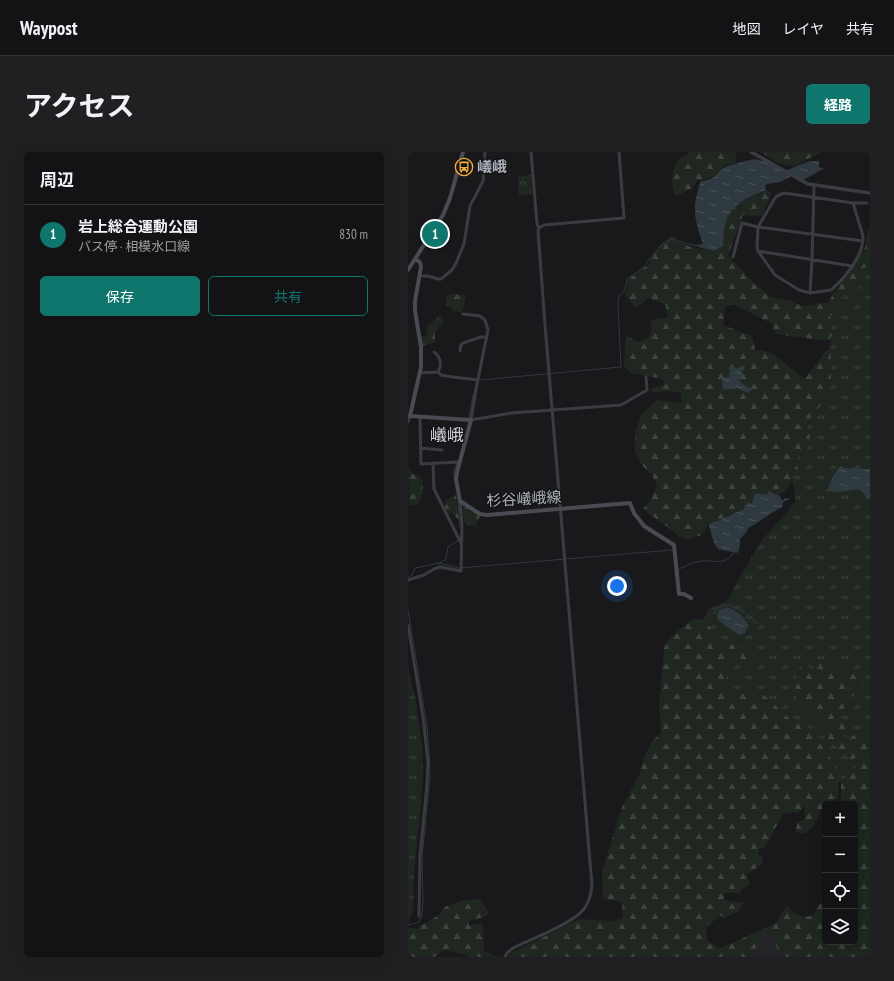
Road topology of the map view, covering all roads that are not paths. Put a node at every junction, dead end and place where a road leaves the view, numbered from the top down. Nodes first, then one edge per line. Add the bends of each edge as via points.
1 (463, 152) edge
2 (485, 152) edge
3 (531, 152) edge
4 (619, 152) edge
5 (751, 152) edge
6 (814, 186) junction
7 (870, 193) edge
8 (815, 197) junction
9 (853, 203) junction
10 (867, 203) dead end
11 (758, 227) junction
12 (539, 228) junction
13 (813, 234) junction
14 (864, 241) junction
15 (758, 251) junction
16 (733, 257) dead end
17 (415, 259) junction
18 (812, 259) junction
19 (852, 266) junction
20 (408, 270) edge
21 (420, 276) junction
22 (810, 293) junction
23 (463, 314) dead end
24 (487, 337) junction
25 (460, 351) dead end
26 (434, 352) dead end
27 (438, 372) junction
28 (420, 373) junction
29 (646, 377) dead end
30 (478, 380) junction
31 (553, 410) junction
32 (410, 416) junction
33 (420, 418) junction
34 (471, 420) junction
35 (408, 422) edge
36 (420, 448) junction
37 (442, 450) dead end
38 (459, 462) junction
39 (433, 463) junction
40 (460, 501) junction
41 (560, 509) junction
42 (462, 545) junction
43 (408, 580) edge
44 (691, 598) dead end
45 (408, 625) edge
46 (419, 916) dead end
47 (505, 957) edge

1 - 17 main road via 443,215
2 - 21 street via 483,181 470,206 464,244 456,263 441,279
3 - 12 street
4 - 12 street via 624,218 544,225
5 - 6 street
6 - 7 street
6 - 8 street
8 - 9 street
8 - 11 street via 780,194
8 - 13 street
9 - 10 street
9 - 14 street
11 - 13 street
11 - 15 street
11 - 16 street via 742,223
12 - 31 street
13 - 14 street
13 - 18 street
14 - 19 street via 860,254
15 - 18 street
15 - 22 street via 774,275 799,290
17 - 20 main road
17 - 21 main road via 421,263
18 - 19 street
18 - 22 street
19 - 22 street via 831,290
21 - 28 main road via 415,301 421,347
23 - 24 street via 477,315 485,320
24 - 25 street via 463,343
24 - 30 street
26 - 27 street via 438,354 441,365
27 - 28 street
27 - 30 street via 441,375
28 - 32 main road
29 - 31 street via 648,390 624,404
30 - 34 street
31 - 34 street via 511,413
31 - 41 street
32 - 33 main road
32 - 35 street
33 - 34 main road
33 - 36 street
34 - 38 main road
36 - 37 street
36 - 39 street via 420,464
38 - 39 street
38 - 40 main road via 456,479
39 - 42 street via 434,489
40 - 41 main road, 杉谷嶬峨線 via 483,515
40 - 42 street
41 - 44 main road, 杉谷嶬峨線 via 630,503 634,513 647,529 674,545 679,594
41 - 47 street via 591,895 585,908 573,918 513,948
42 - 43 street via 461,571 440,567
45 - 46 street via 428,762 420,856

